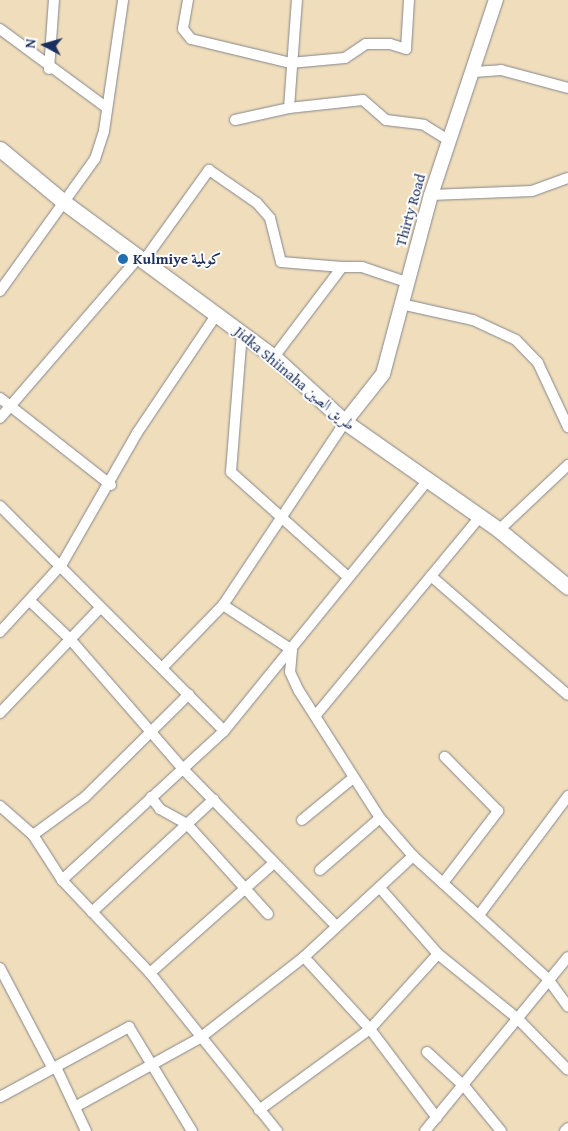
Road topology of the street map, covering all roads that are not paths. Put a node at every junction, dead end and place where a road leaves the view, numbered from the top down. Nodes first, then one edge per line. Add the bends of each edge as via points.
1 (54, 0) edge
2 (123, 0) edge
3 (187, 0) edge
4 (297, 0) edge
5 (409, 0) edge
6 (496, 0) edge
7 (0, 29) edge
8 (290, 63) junction
9 (49, 69) junction
10 (474, 72) junction
11 (568, 88) edge
12 (106, 108) junction
13 (289, 108) junction
14 (235, 120) dead end
15 (448, 140) junction
16 (0, 149) edge
17 (568, 178) edge
18 (431, 195) junction
19 (65, 203) junction
20 (142, 258) junction
21 (342, 267) junction
22 (406, 282) junction
23 (0, 291) edge
24 (401, 304) junction
25 (217, 314) junction
26 (242, 332) junction
27 (274, 357) junction
28 (0, 398) edge
29 (10, 405) junction
30 (0, 418) edge
31 (345, 422) junction
32 (568, 427) edge
33 (568, 465) edge
34 (427, 481) junction
35 (110, 485) junction
36 (0, 506) edge
37 (479, 518) junction
38 (281, 519) junction
39 (498, 530) junction
40 (62, 564) junction
41 (430, 576) junction
42 (348, 577) junction
43 (568, 587) edge
44 (30, 601) junction
45 (223, 605) junction
46 (99, 609) junction
47 (0, 632) edge
48 (70, 639) junction
49 (292, 650) junction
50 (163, 667) junction
51 (189, 694) junction
52 (568, 695) edge
53 (0, 713) edge
54 (316, 716) junction
55 (224, 730) junction
56 (154, 732) junction
57 (445, 757) dead end
58 (183, 769) junction
59 (353, 778) junction
60 (568, 796) edge
61 (151, 797) junction
62 (214, 799) junction
63 (0, 806) edge
64 (380, 818) junction
65 (302, 820) dead end
66 (188, 824) junction
67 (33, 835) junction
68 (413, 856) junction
69 (274, 862) junction
70 (320, 870) dead end
71 (62, 880) junction
72 (443, 883) junction
73 (241, 888) junction
74 (380, 888) junction
75 (92, 912) junction
76 (268, 914) dead end
77 (478, 915) junction
78 (335, 925) junction
79 (438, 954) junction
80 (304, 957) junction
81 (568, 957) edge
82 (0, 968) edge
83 (150, 973) junction
84 (4, 979) edge
85 (548, 979) junction
86 (568, 1007) edge
87 (518, 1019) junction
88 (370, 1029) junction
89 (200, 1038) junction
90 (427, 1052) dead end
91 (156, 1066) junction
92 (54, 1068) junction
93 (568, 1070) edge
94 (466, 1087) junction
95 (0, 1097) edge
96 (75, 1107) junction
97 (259, 1110) junction
98 (437, 1118) junction
99 (568, 1128) edge
100 (86, 1131) edge
101 (192, 1131) edge
102 (277, 1131) edge
103 (425, 1131) edge
104 (501, 1131) edge
105 (565, 1131) edge

1 - 9 street
2 - 12 street
3 - 8 street via 183,28 191,39 227,52
4 - 8 street
5 - 8 street via 406,49 390,44 366,44 345,58
6 - 10 main road, Thirty Road
7 - 9 street
8 - 13 street
9 - 12 street
10 - 11 street via 501,70
10 - 15 main road, Thirty Road
12 - 19 street via 95,159
13 - 14 street
13 - 15 street via 363,100 386,120 424,125
15 - 18 main road, Thirty Road
16 - 19 main road, Jidka Shiinaha طريق الصين
17 - 18 street via 532,191
18 - 22 main road, Thirty Road
19 - 20 main road, Jidka Shiinaha طريق الصين
19 - 23 street
20 - 21 street via 208,170 256,203 270,218 281,262
20 - 25 main road, Jidka Shiinaha طريق الصين
20 - 29 street
21 - 22 street via 362,267
21 - 27 street
22 - 24 main road, Thirty Road
24 - 31 main road, Thirty Road via 382,374
24 - 32 street via 474,320 516,340 538,363
25 - 26 main road, Jidka Shiinaha طريق الصين
25 - 35 street via 142,425
26 - 27 main road, Jidka Shiinaha طريق الصين
26 - 38 street via 231,472
27 - 31 main road, Jidka Shiinaha طريق الصين
28 - 29 street
29 - 30 street
29 - 35 street
31 - 34 main road, Jidka Shiinaha طريق الصين
31 - 38 street
33 - 39 street
34 - 37 main road, Jidka Shiinaha طريق الصين
34 - 42 street
35 - 40 street
36 - 40 street
37 - 39 main road, Jidka Shiinaha طريق الصين
37 - 41 street
38 - 42 street
38 - 45 street
39 - 43 main road, Jidka Shiinaha طريق الصين
40 - 44 street
40 - 46 street
41 - 52 street
41 - 54 street
42 - 49 street
44 - 47 street
44 - 48 street
45 - 49 street
45 - 50 street
46 - 48 street
46 - 50 street
48 - 53 street
48 - 56 street
49 - 54 street via 290,672
49 - 55 street
50 - 51 street
51 - 55 street
51 - 56 street
54 - 59 street
55 - 58 street
56 - 58 street
56 - 67 street via 85,797
57 - 72 street via 496,804 498,811
58 - 61 street
58 - 62 street
59 - 64 street
59 - 65 street
60 - 77 street
61 - 66 street via 160,809
61 - 71 street
62 - 66 street
62 - 69 street
63 - 67 street
64 - 68 street
64 - 70 street
66 - 73 street
66 - 75 street
67 - 71 street
68 - 72 street
68 - 74 street
69 - 73 street
69 - 78 street
71 - 75 street
72 - 77 street
73 - 76 street
73 - 83 street
74 - 78 street
74 - 79 street
75 - 83 street
77 - 85 street
78 - 80 street
79 - 87 street
79 - 88 street
80 - 88 street
80 - 89 street
81 - 85 street
82 - 84 street
83 - 89 street
84 - 92 street
85 - 86 street
85 - 87 street
87 - 93 street
87 - 94 street
88 - 97 street
88 - 98 street
89 - 91 street
89 - 97 street
90 - 94 street
91 - 92 street via 129,1027
91 - 96 street
91 - 101 street
92 - 95 street
92 - 96 street
94 - 98 street
94 - 104 street
96 - 100 street
97 - 102 street
98 - 103 street
99 - 105 street

